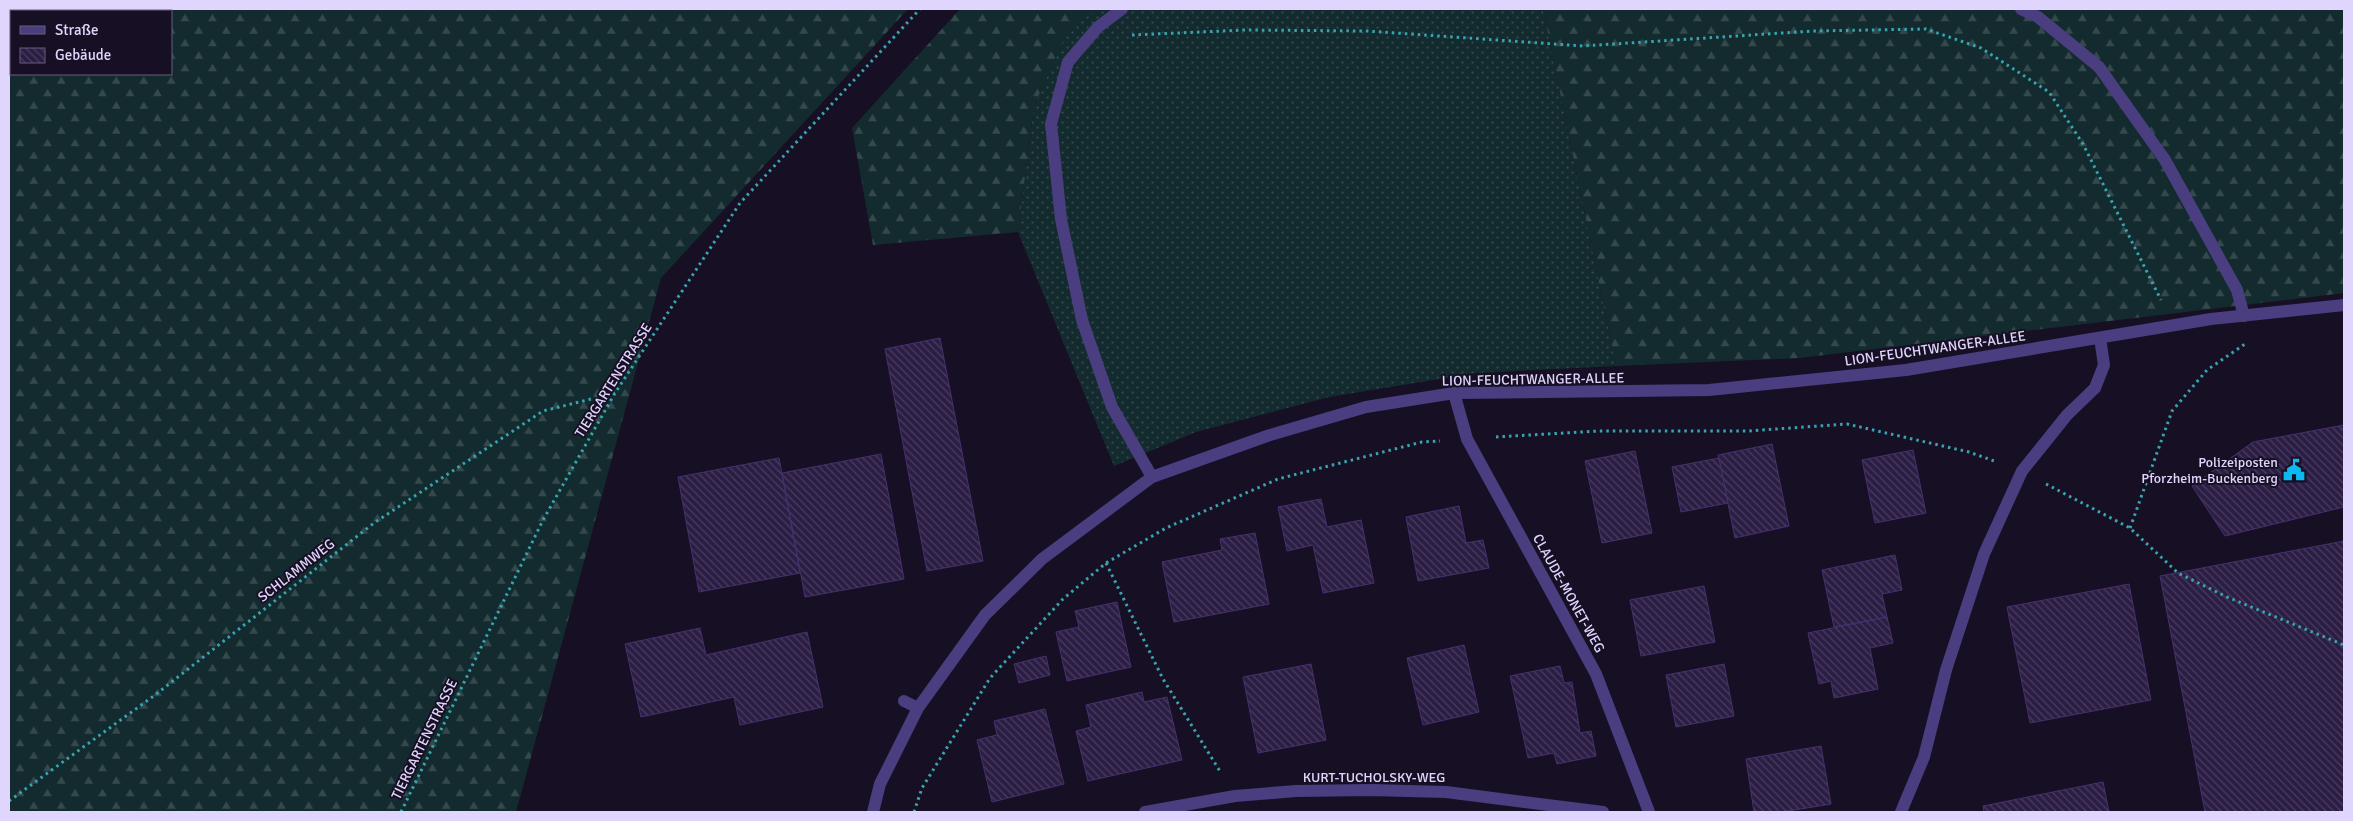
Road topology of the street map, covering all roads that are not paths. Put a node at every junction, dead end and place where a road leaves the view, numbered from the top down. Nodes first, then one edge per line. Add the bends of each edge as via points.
1 (1122, 9) edge
2 (2021, 9) edge
3 (2344, 305) edge
4 (2244, 316) junction
5 (2100, 338) junction
6 (1454, 393) junction
7 (1152, 476) junction
8 (904, 701) dead end
9 (918, 708) junction
10 (873, 812) edge
11 (1145, 812) edge
12 (1603, 812) edge
13 (1649, 812) edge
14 (1901, 812) edge

1 - 7 street via 1098,28 1068,62 1051,124 1061,218 1082,320 1112,407
2 - 4 street via 2038,17 2099,67 2165,160 2237,290
3 - 4 street, LION-FEUCHTWANGER-ALLEE
4 - 5 street, LION-FEUCHTWANGER-ALLEE
5 - 6 street, LION-FEUCHTWANGER-ALLEE via 1906,370 1709,390
5 - 14 street via 2104,365 2095,388 2067,414 2022,471 1984,554 1946,670 1924,757
6 - 7 street, LION-FEUCHTWANGER-ALLEE via 1366,407 1267,436
6 - 13 street, CLAUDE-MONET-WEG via 1468,439 1596,674
7 - 9 street, LION-FEUCHTWANGER-ALLEE via 1042,559 1010,590 985,615
8 - 9 street
9 - 10 street, LION-FEUCHTWANGER-ALLEE via 880,784
11 - 12 street, KURT-TUCHOLSKY-WEG via 1235,796 1296,791 1446,792

